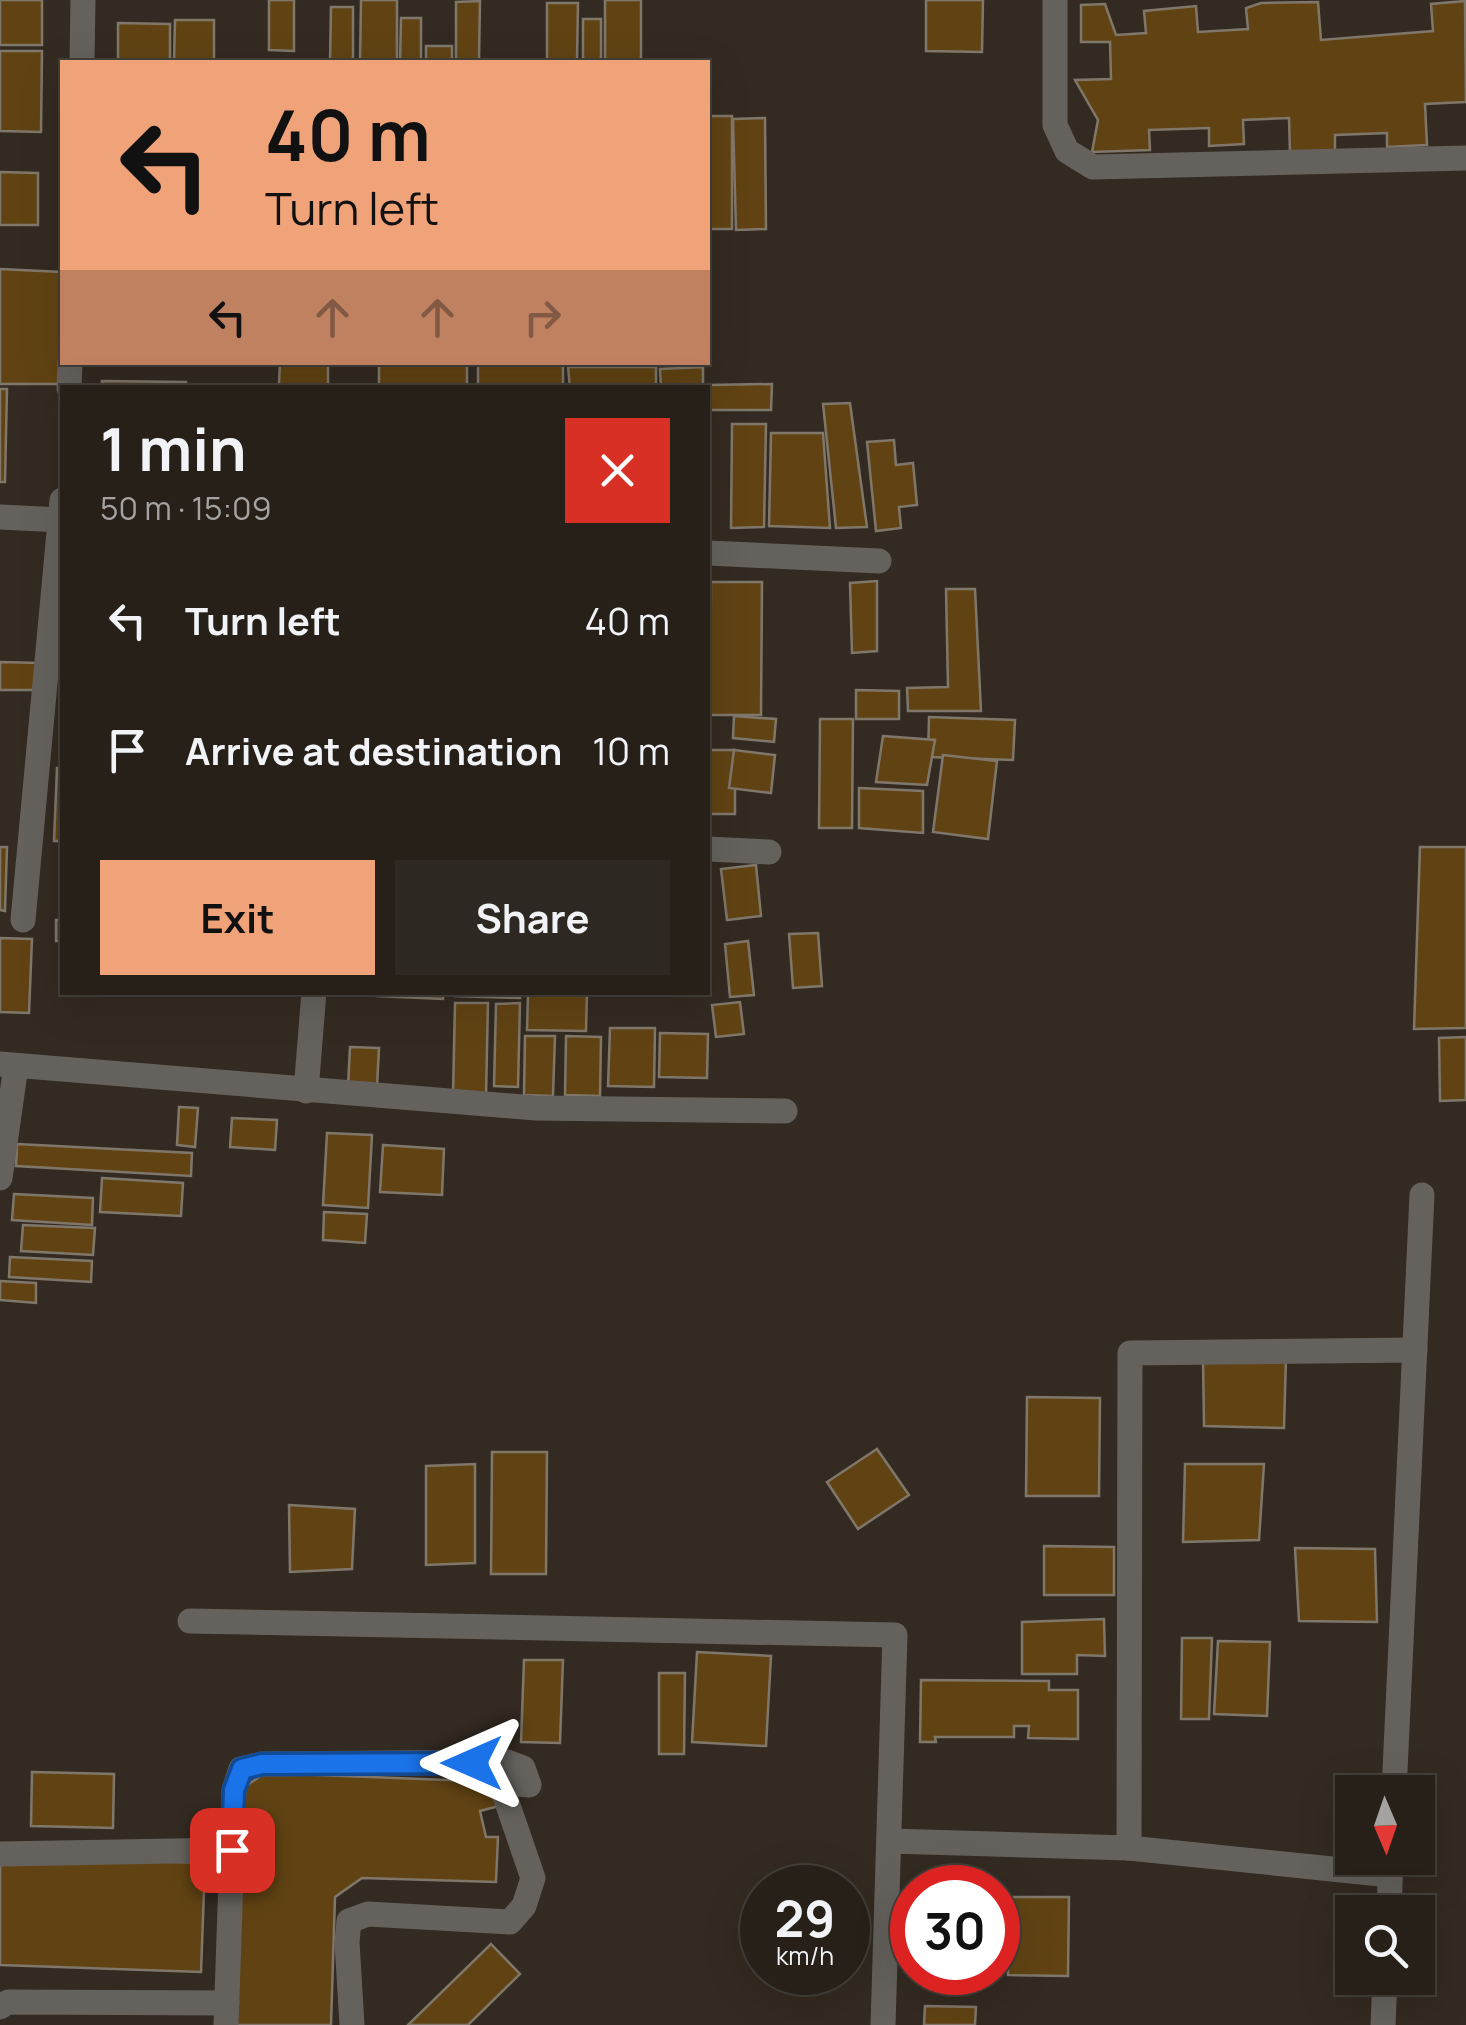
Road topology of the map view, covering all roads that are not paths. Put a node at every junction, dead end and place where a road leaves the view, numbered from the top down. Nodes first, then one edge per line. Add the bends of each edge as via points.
1 (83, 0) edge
2 (1055, 0) edge
3 (82, 60) edge
4 (1466, 158) edge
5 (0, 517) edge
6 (60, 520) edge
7 (60, 541) edge
8 (710, 552) edge
9 (879, 562) dead end
10 (710, 849) edge
11 (768, 852) dead end
12 (23, 920) dead end
13 (314, 995) edge
14 (8, 1065) edge
15 (306, 1091) junction
16 (785, 1111) dead end
17 (0, 1178) edge
18 (1422, 1195) dead end
19 (1415, 1350) junction
20 (190, 1621) dead end
21 (1395, 1775) edge
22 (889, 1841) junction
23 (1129, 1848) junction
24 (232, 1850) junction
25 (0, 1854) edge
26 (1335, 1862) edge
27 (1385, 1995) edge
28 (0, 2008) edge
29 (227, 2014) edge
30 (352, 2025) edge
31 (883, 2025) edge
32 (1383, 2025) edge

1 - 3 street
2 - 4 street via 1054,124 1067,150 1093,167
5 - 6 street
7 - 12 street
8 - 9 street
10 - 11 street
13 - 15 street
14 - 15 street
14 - 17 street
15 - 16 street via 535,1108
18 - 19 street
19 - 21 street
19 - 23 street via 1130,1353
20 - 22 street via 895,1635
22 - 23 street
22 - 31 street
23 - 26 street
24 - 25 street
24 - 29 street
24 - 30 street via 234,1790 242,1769 488,1762 522,1768 530,1785 500,1782 533,1878 524,1906 510,1922 368,1914 349,1921
27 - 32 street
28 - 29 street via 8,2002

